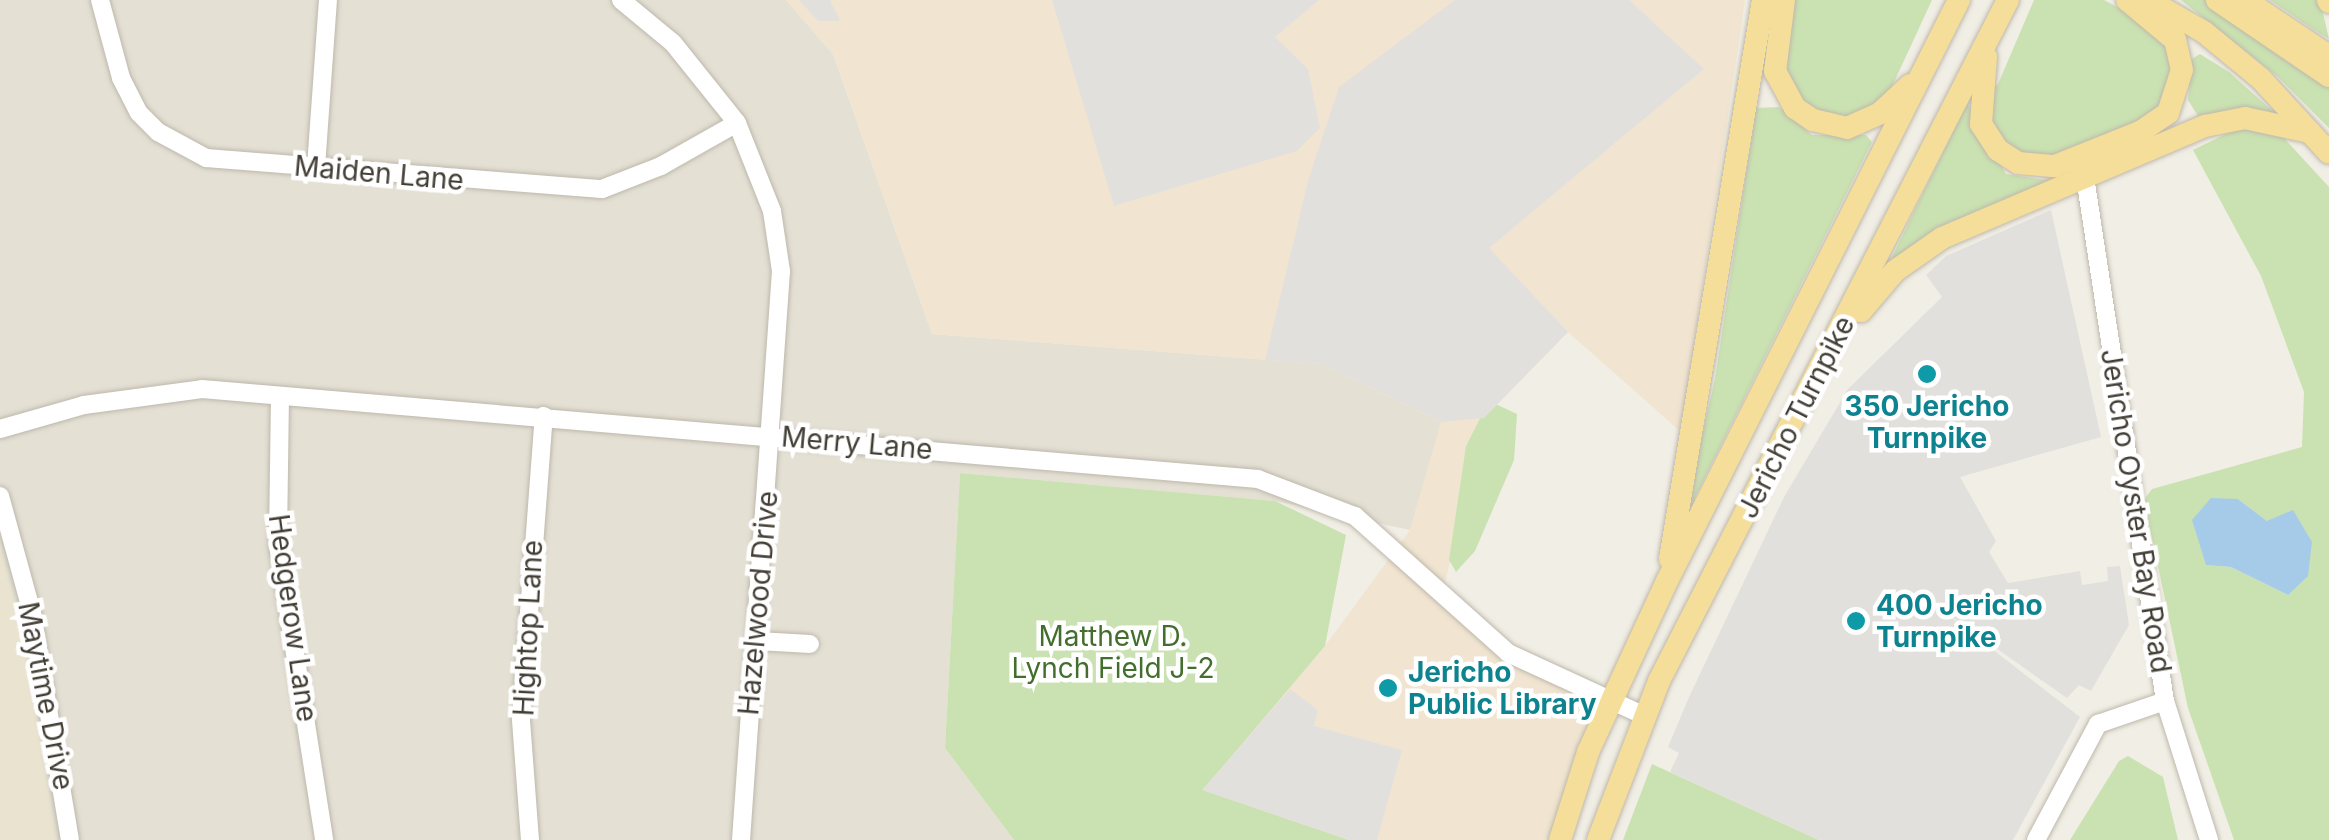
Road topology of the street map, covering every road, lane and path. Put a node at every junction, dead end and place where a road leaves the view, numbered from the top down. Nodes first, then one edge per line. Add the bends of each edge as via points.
1 (100, 0) edge
2 (328, 0) edge
3 (621, 0) edge
4 (1764, 0) edge
5 (1784, 0) edge
6 (2008, 0) edge
7 (2126, 0) edge
8 (2148, 0) edge
9 (2217, 0) edge
10 (2245, 0) edge
11 (1957, 4) edge
12 (1991, 32) junction
13 (2329, 56) edge
14 (1924, 72) junction
15 (2329, 76) edge
16 (738, 123) junction
17 (2310, 132) junction
18 (2329, 153) edge
19 (316, 167) junction
20 (2085, 177) junction
21 (1836, 340) junction
22 (280, 396) junction
23 (544, 416) junction
24 (0, 429) edge
25 (772, 436) junction
26 (0, 496) edge
27 (1667, 581) junction
28 (758, 640) junction
29 (810, 644) dead end
30 (1611, 700) junction
31 (2165, 701) junction
32 (1645, 716) junction
33 (70, 840) edge
34 (324, 840) edge
35 (530, 840) edge
36 (741, 840) edge
37 (1560, 840) edge
38 (1598, 840) edge
39 (2036, 840) edge
40 (2208, 840) edge

1 - 19 street, Maiden Lane via 121,78 158,132 206,158
2 - 19 street
3 - 16 street, Hazelwood Drive via 673,43
4 - 27 main road
5 - 14 main road via 1775,71 1794,108 1813,120 1847,128 1880,114
6 - 12 main road, Jericho Turnpike
7 - 12 main road via 2175,40 2181,87 2154,125 2055,166 2018,163 1998,150 1981,124 1978,104
8 - 17 main road via 2204,32
9 - 15 main road
10 - 13 main road
11 - 14 main road, Jericho Turnpike
12 - 21 main road, Jericho Turnpike
14 - 27 main road, Jericho Turnpike
16 - 19 street, Maiden Lane via 662,166 602,189
16 - 25 street, Hazelwood Drive via 772,211 781,271
17 - 18 main road
17 - 20 main road via 2245,118 2205,126
20 - 21 main road via 1942,238 1895,271
20 - 31 street, Jericho Oyster Bay Road
21 - 32 main road, Jericho Turnpike
22 - 23 street, Merry Lane
22 - 24 street, Merry Lane via 137,394
22 - 34 street, Hedgerow Lane via 278,545
23 - 25 street, Merry Lane
23 - 35 street, Hightop Lane via 521,719
25 - 28 street, Hazelwood Drive
25 - 30 street, Merry Lane via 1206,472 1282,485 1325,500 1378,532 1462,617 1520,662
26 - 33 street, Maytime Drive via 32,613
27 - 30 main road, Jericho Turnpike
28 - 29 street
28 - 36 street, Hazelwood Drive
30 - 32 street, Merry Lane
30 - 37 main road, Jericho Turnpike
31 - 39 street via 2098,724
31 - 40 street, Jericho Oyster Bay Road
32 - 38 main road, Jericho Turnpike

